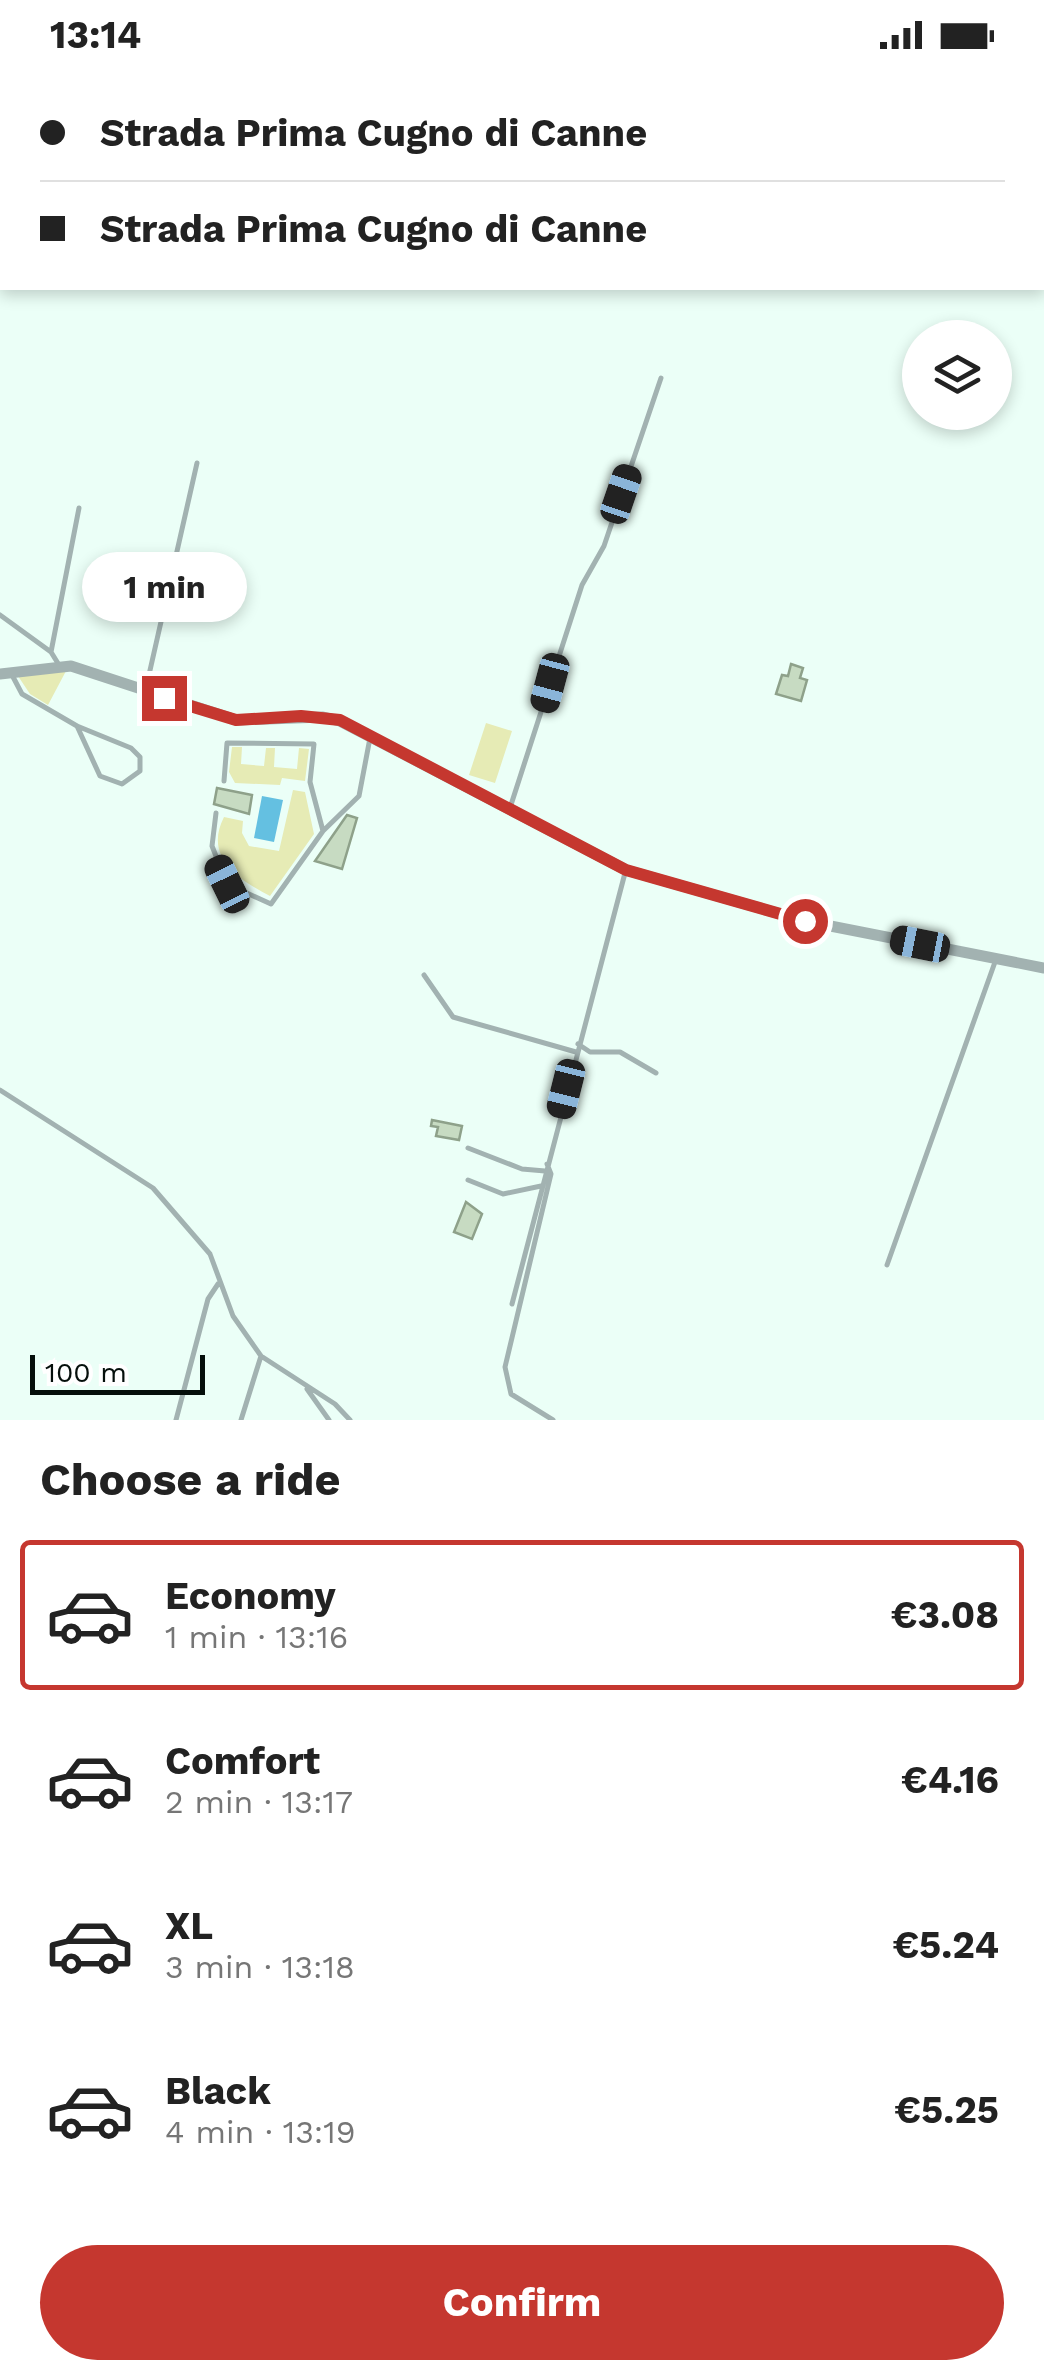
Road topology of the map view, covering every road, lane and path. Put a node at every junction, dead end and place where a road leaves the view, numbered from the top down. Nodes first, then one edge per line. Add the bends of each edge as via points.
1 (661, 378) dead end
2 (197, 463) dead end
3 (79, 508) dead end
4 (0, 614) edge
5 (51, 652) junction
6 (60, 665) junction
7 (5, 673) edge
8 (145, 691) junction
9 (76, 726) junction
10 (370, 735) junction
11 (224, 782) dead end
12 (510, 808) junction
13 (216, 813) dead end
14 (323, 831) junction
15 (626, 870) junction
16 (996, 959) junction
17 (1044, 968) edge
18 (424, 975) dead end
19 (578, 1044) junction
20 (576, 1052) junction
21 (656, 1073) dead end
22 (0, 1090) edge
23 (468, 1148) dead end
24 (547, 1163) junction
25 (545, 1171) junction
26 (468, 1180) dead end
27 (542, 1186) junction
28 (887, 1265) dead end
29 (218, 1284) junction
30 (512, 1304) dead end
31 (262, 1356) junction
32 (305, 1386) junction
33 (176, 1420) edge
34 (241, 1420) edge
35 (329, 1420) edge
36 (350, 1420) edge
37 (553, 1420) edge

1 - 12 lane via 604,546 582,585
2 - 8 lane
3 - 5 lane
4 - 5 lane
5 - 6 lane
6 - 7 street
6 - 8 street
7 - 9 lane via 22,694
8 - 10 street via 236,720 323,716
9 - 9 lane via 108,782 122,784 140,771 140,756 131,748
10 - 12 street
10 - 14 lane via 359,796
11 - 14 lane via 227,743 314,744 310,782
12 - 15 street
13 - 14 lane via 212,846 227,884 264,904 278,900
15 - 16 street via 805,921
15 - 19 lane
16 - 17 street
16 - 28 lane
18 - 20 lane via 453,1016
19 - 20 lane
19 - 21 lane via 590,1052 620,1052
20 - 24 lane
22 - 29 lane via 153,1188 210,1254
23 - 25 lane
24 - 25 lane
24 - 37 lane via 550,1174 505,1367 511,1394
25 - 27 lane
26 - 27 lane via 504,1194
27 - 30 lane
29 - 31 lane
29 - 33 lane via 208,1299
31 - 32 lane
31 - 34 lane
32 - 35 lane
32 - 36 lane

